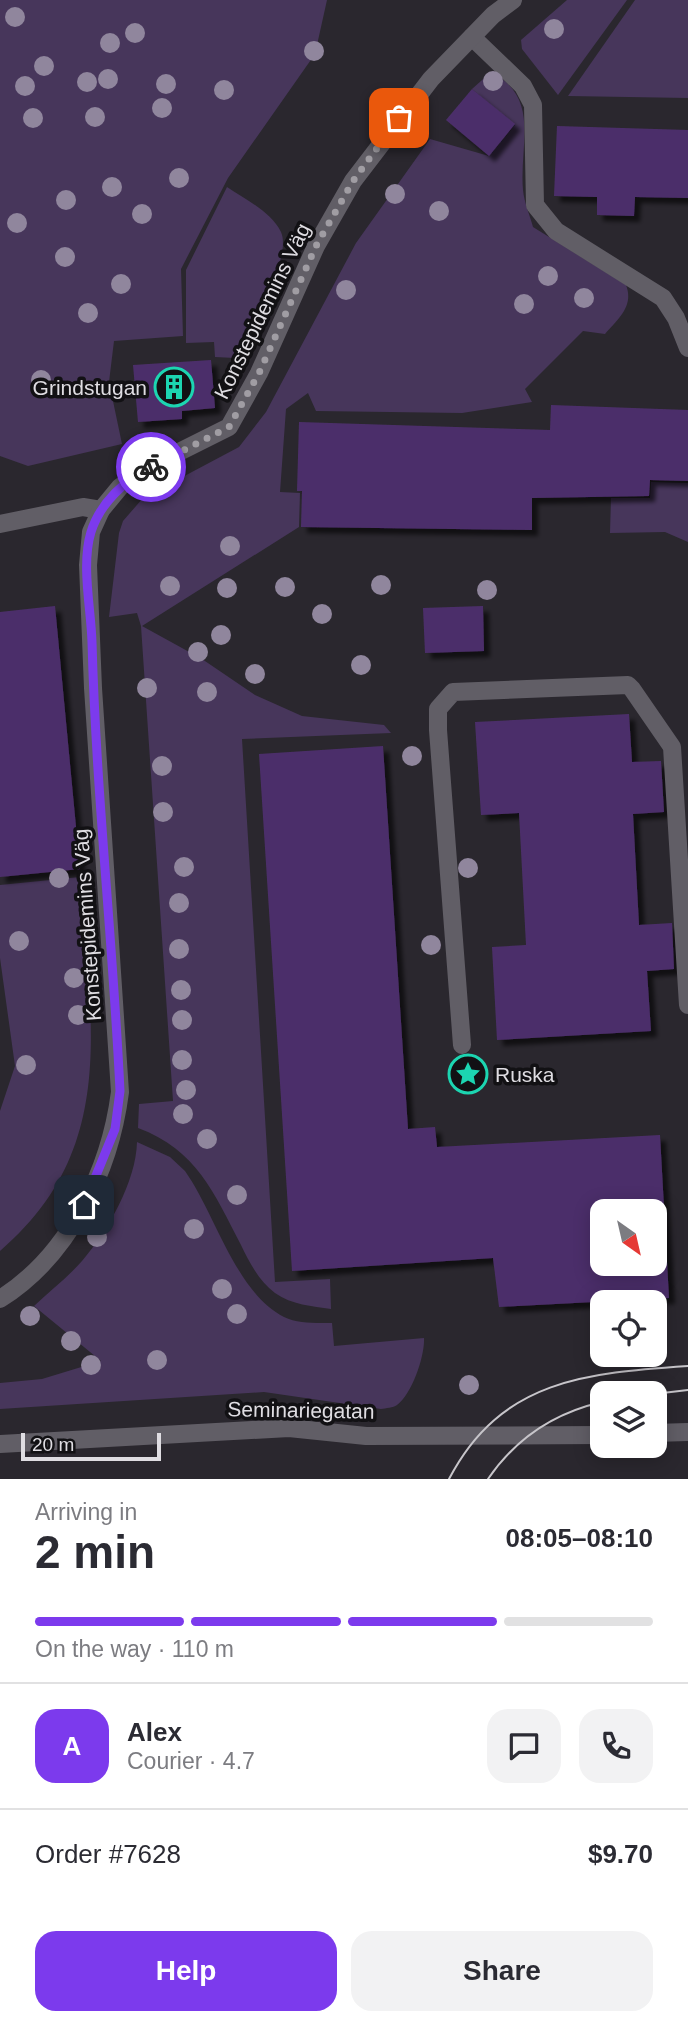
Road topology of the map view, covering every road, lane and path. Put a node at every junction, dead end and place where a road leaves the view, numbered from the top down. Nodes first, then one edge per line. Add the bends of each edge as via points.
1 (513, 0) edge
2 (472, 37) junction
3 (688, 348) edge
4 (101, 510) junction
5 (1, 522) edge
6 (688, 1005) edge
7 (462, 1045) dead end
8 (0, 1299) edge
9 (688, 1432) edge
10 (667, 1433) edge
11 (590, 1435) edge
12 (0, 1444) edge

1 - 2 street, Konstepidemins Väg
2 - 3 street via 523,86 533,105 535,205 556,231 663,298
2 - 4 street, Konstepidemins Väg via 424,88 353,181 316,246 259,373 229,427 147,468 120,487
4 - 5 street via 83,507
4 - 8 street, Konstepidemins Väg via 91,533 88,565 119,1078 115,1129 94,1183 66,1232 30,1276
6 - 7 street via 672,747 632,689 628,685 453,692 439,709 438,730
9 - 10 street
11 - 12 street, Seminariegatan via 366,1436 289,1428

